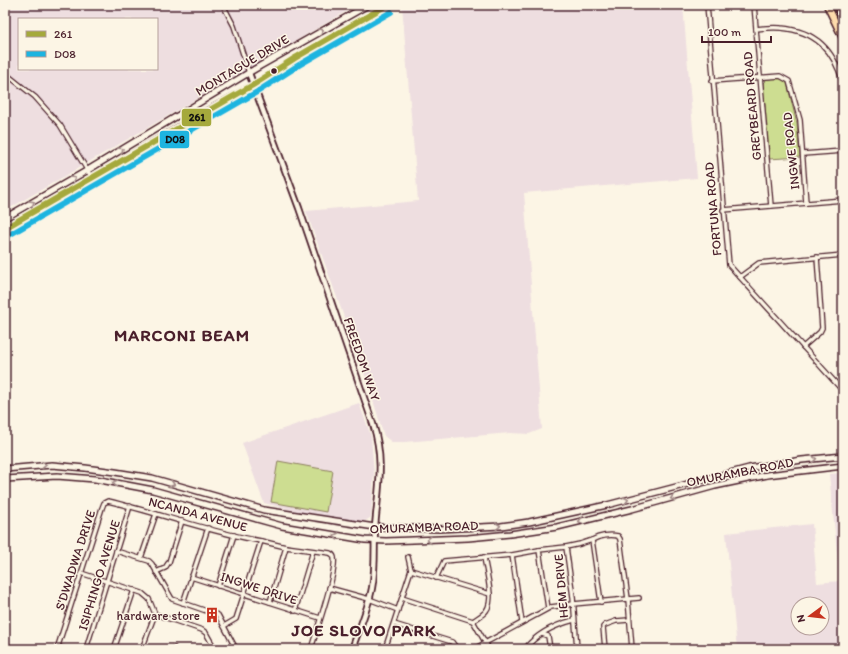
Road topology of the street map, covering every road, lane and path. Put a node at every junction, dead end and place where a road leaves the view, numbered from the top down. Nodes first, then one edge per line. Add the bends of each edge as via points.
1 (223, 5) edge
2 (368, 5) edge
3 (387, 5) edge
4 (707, 5) edge
5 (754, 5) edge
6 (827, 5) edge
7 (837, 5) edge
8 (843, 18) edge
9 (756, 29) junction
10 (843, 38) edge
11 (5, 73) edge
12 (248, 73) junction
13 (760, 78) junction
14 (712, 81) junction
15 (843, 83) edge
16 (253, 85) junction
17 (843, 151) edge
18 (804, 154) junction
19 (88, 170) junction
20 (92, 178) junction
21 (843, 200) edge
22 (806, 203) junction
23 (771, 206) junction
24 (723, 210) junction
25 (5, 218) edge
26 (5, 228) edge
27 (843, 255) edge
28 (817, 257) junction
29 (740, 277) junction
30 (803, 347) junction
31 (843, 391) edge
32 (843, 456) edge
33 (843, 466) edge
34 (5, 469) edge
35 (5, 478) edge
36 (130, 506) junction
37 (156, 514) junction
38 (182, 521) junction
39 (375, 527) junction
40 (208, 528) junction
41 (234, 535) junction
42 (592, 540) junction
43 (261, 541) junction
44 (375, 541) junction
45 (286, 547) junction
46 (566, 547) junction
47 (539, 550) junction
48 (116, 551) junction
49 (313, 551) junction
50 (512, 555) junction
51 (484, 557) junction
52 (141, 558) junction
53 (408, 558) dead end
54 (411, 570) junction
55 (156, 572) junction
56 (81, 573) junction
57 (191, 577) junction
58 (436, 578) junction
59 (107, 582) junction
60 (218, 586) junction
61 (329, 588) junction
62 (134, 590) junction
63 (244, 594) junction
64 (490, 594) junction
65 (402, 598) junction
66 (639, 598) dead end
67 (369, 599) junction
68 (628, 599) junction
69 (270, 602) junction
70 (601, 602) junction
71 (183, 603) junction
72 (573, 604) junction
73 (548, 608) junction
74 (398, 610) junction
75 (295, 611) junction
76 (155, 614) junction
77 (320, 618) junction
78 (574, 620) junction
79 (629, 620) junction
80 (473, 621) junction
81 (522, 622) junction
82 (394, 624) junction
83 (224, 626) junction
84 (542, 634) junction
85 (486, 643) junction
86 (214, 647) edge
87 (58, 648) edge
88 (65, 649) edge
89 (86, 649) edge
90 (114, 649) edge
91 (142, 649) edge
92 (206, 649) edge
93 (236, 649) edge
94 (313, 649) edge
95 (352, 649) edge
96 (385, 649) edge
97 (457, 649) edge
98 (474, 649) edge
99 (489, 649) edge
100 (525, 649) edge
101 (550, 649) edge
102 (577, 649) edge
103 (605, 649) edge
104 (632, 649) edge

1 - 12 street via 235,31
12 -> 2 main road, MONTAGUE DRIVE
3 - 16 main road, MONTAGUE DRIVE
4 - 14 street, FORTUNA ROAD
5 - 9 street, GREYBEARD ROAD
6 - 10 main road
7 - 8 main road
9 - 13 street, GREYBEARD ROAD
9 - 15 street via 780,27 808,34 830,54
11 - 19 street via 35,97 60,125
12 - 16 street, FREEDOM WAY
19 -> 12 main road, MONTAGUE DRIVE
13 - 14 street, INGWE ROAD
13 - 18 street, INGWE ROAD via 780,76 789,81 800,120
13 - 23 street, GREYBEARD ROAD
14 - 24 street, FORTUNA ROAD
16 - 20 main road, MONTAGUE DRIVE
16 - 39 street, FREEDOM WAY via 375,430 381,467
17 - 18 street
18 - 22 street, INGWE ROAD
19 - 20 street
25 -> 19 main road, MONTAGUE DRIVE
20 - 26 main road, MONTAGUE DRIVE
21 - 22 street
22 - 23 street
23 - 24 street
24 - 29 street, FORTUNA ROAD via 728,262
27 - 28 street
28 - 29 street via 759,263
28 - 30 street via 822,328
29 - 30 street, FORTUNA ROAD
30 - 31 street, FORTUNA ROAD
39 -> 32 main road, OMURAMBA ROAD via 447,529 529,522 628,500 750,468
33 -> 44 main road, OMURAMBA ROAD via 767,475 544,529 468,538
34 -> 39 main road, OMURAMBA ROAD via 52,465 115,472 152,478 264,510
44 -> 35 main road, OMURAMBA ROAD via 282,526 153,490 95,479 57,476
36 - 37 street, NCANDA AVENUE
36 - 48 street, ISIPHINGO AVENUE
36 - 56 street, S'DWADWA DRIVE via 108,501 104,504
37 - 38 street, NCANDA AVENUE
37 - 52 street
38 - 40 street, NCANDA AVENUE
38 - 55 street via 165,568
39 - 44 street, FREEDOM WAY
40 - 41 street, NCANDA AVENUE
40 - 57 street
41 - 43 street, NCANDA AVENUE
41 - 60 street
42 - 46 street, HEM DRIVE
42 - 68 street, HEM DRIVE via 618,536 620,539
42 - 70 street
43 - 45 street, NCANDA AVENUE
43 - 63 street
44 - 67 street, FREEDOM WAY via 373,580
45 - 49 street, NCANDA AVENUE
45 - 69 street
46 - 47 street
46 - 72 street, HEM DRIVE
47 - 50 street
47 - 73 street
48 - 52 street
48 - 59 street, ISIPHINGO AVENUE
49 - 61 street, NCANDA AVENUE via 333,555 335,559
49 - 75 street
50 - 51 street
50 - 81 street
51 - 58 street via 444,561
51 - 64 street
52 - 55 street via 152,564
53 - 54 street
54 - 58 street
54 - 65 street
55 - 71 street via 170,597
56 - 59 street
56 - 87 street, S'DWADWA DRIVE
57 - 60 street, INGWE DRIVE
57 - 71 street
58 - 64 street
59 - 62 street
59 - 89 street, ISIPHINGO AVENUE
60 - 63 street, INGWE DRIVE
61 - 67 street
61 - 77 street
62 - 76 street via 146,595
62 - 90 street
63 - 69 street, INGWE DRIVE
63 - 83 street via 236,619
64 - 80 street via 490,603 486,611
65 - 74 street
65 - 80 street
66 - 68 street
67 - 74 street
67 - 95 street, FREEDOM WAY
68 - 70 street
68 - 79 street
69 - 75 street, INGWE DRIVE
70 - 72 street
71 - 83 street via 216,613
72 - 73 street
72 - 78 street, HEM DRIVE
73 - 81 street
74 - 82 street
75 - 77 street, INGWE DRIVE
76 - 86 street via 202,630
76 - 91 street
77 - 94 street
78 - 84 street via 558,624
78 - 102 street, HEM DRIVE
79 - 103 street via 603,626
79 - 104 street
80 - 85 street
81 - 85 street
82 - 96 street
82 - 97 street via 452,642
83 - 93 street
84 - 100 street
84 - 101 street via 548,636
85 - 98 street
85 - 99 street
86 - 92 street
87 - 88 street

